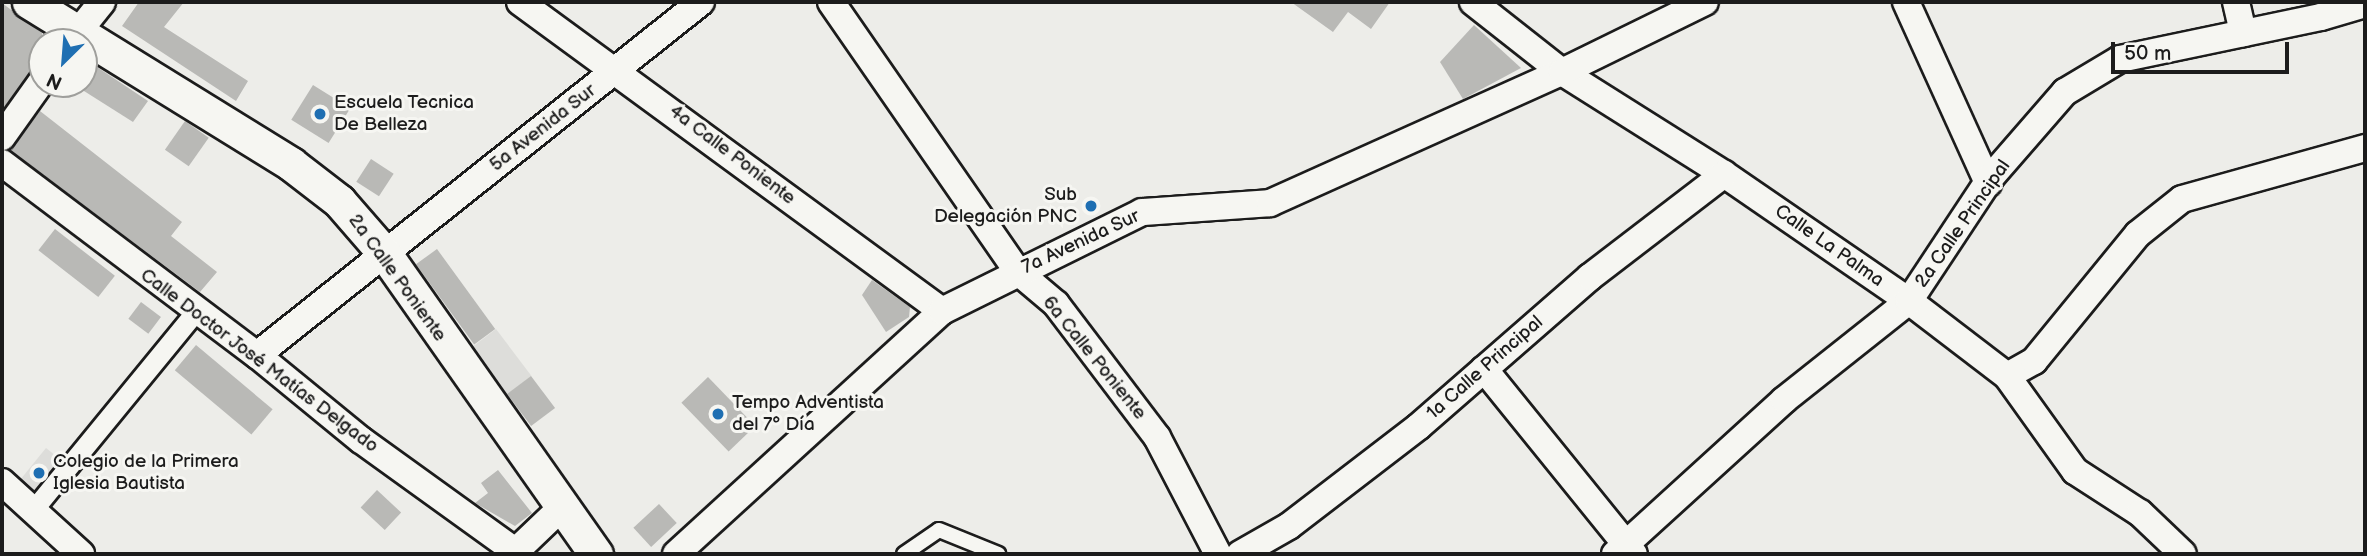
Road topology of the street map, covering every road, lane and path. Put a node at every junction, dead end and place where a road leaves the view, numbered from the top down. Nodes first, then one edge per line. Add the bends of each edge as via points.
1 (29, 2) edge
2 (102, 2) edge
3 (520, 2) edge
4 (701, 2) edge
5 (831, 2) edge
6 (1705, 2) edge
7 (1906, 2) edge
8 (2236, 2) edge
9 (2365, 4) edge
10 (1488, 6) edge
11 (61, 28) edge
12 (81, 28) edge
13 (2243, 33) junction
14 (98, 52) edge
15 (617, 69) junction
16 (1562, 72) junction
17 (30, 98) edge
18 (2, 137) edge
19 (2365, 148) edge
20 (2, 163) edge
21 (1724, 174) junction
22 (1988, 183) junction
23 (385, 254) junction
24 (1017, 271) junction
25 (1909, 301) junction
26 (942, 311) junction
27 (195, 313) junction
28 (257, 355) junction
29 (1484, 369) junction
30 (2007, 376) junction
31 (2, 482) edge
32 (560, 509) junction
33 (33, 510) junction
34 (1625, 551) edge
35 (517, 553) edge
36 (81, 554) edge
37 (596, 554) edge
38 (676, 554) edge
39 (904, 554) edge
40 (998, 554) edge
41 (1218, 554) edge
42 (1240, 554) edge
43 (2183, 554) edge

1 - 11 street, 2a Calle Poniente
2 - 12 street
3 - 15 street, 4a Calle Poniente
4 - 15 street, 5a Avenida Sur
5 - 24 street, 6a Calle Poniente
6 - 16 street, 7a Avenida Sur
7 - 22 street
8 - 13 street
9 - 13 street, 2a Calle Principal
10 - 16 street, Calle La Palma
13 - 22 street, 2a Calle Principal via 2120,59 2065,92
14 - 23 street, 2a Calle Poniente via 291,164 339,201
15 - 23 street, 5a Avenida Sur
15 - 26 street, 4a Calle Poniente
16 - 21 street, Calle La Palma
16 - 24 street, 7a Avenida Sur via 1270,203 1142,212
17 - 18 street
19 - 30 street via 2182,199 2138,234 2034,361
20 - 27 street, Calle Doctor José Matías Delgado
21 - 25 street, Calle La Palma
21 - 29 street, 1a Calle Principal via 1590,277
22 - 25 street, 2a Calle Principal
23 - 28 street, 5a Avenida Sur
23 - 32 street, 2a Calle Poniente
24 - 26 street, 7a Avenida Sur
24 - 41 street, 6a Calle Poniente via 1056,304 1157,437
25 - 30 street, Calle La Palma
25 - 34 street, 2a Calle Principal via 1784,400
26 - 38 street, 7a Avenida Sur
27 - 28 street, Calle Doctor José Matías Delgado
27 - 33 street
28 - 35 street, Calle Doctor José Matías Delgado via 361,440
29 - 34 street
29 - 42 street, 1a Calle Principal via 1418,427 1289,526
30 - 43 street, Calle La Palma via 2075,471 2140,513
31 - 33 street
32 - 35 street
32 - 37 street, 2a Calle Poniente
33 - 36 street
39 - 40 lane via 939,530

